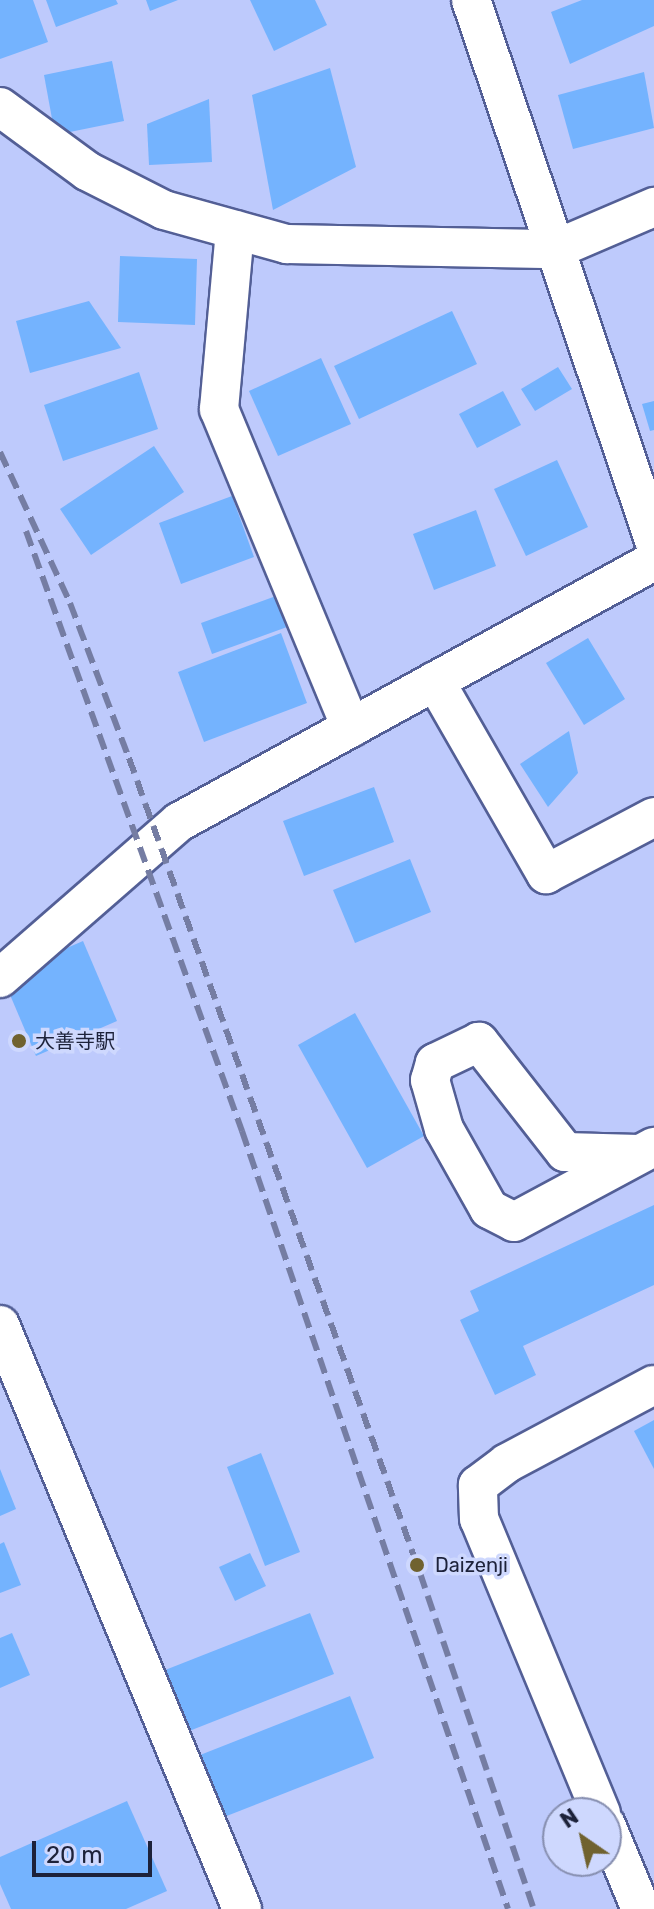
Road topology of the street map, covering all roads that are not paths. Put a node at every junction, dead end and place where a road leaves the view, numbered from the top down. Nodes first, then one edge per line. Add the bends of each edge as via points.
1 (471, 0) edge
2 (0, 107) edge
3 (654, 207) edge
4 (235, 230) junction
5 (556, 249) junction
6 (654, 540) edge
7 (654, 561) edge
8 (435, 681) junction
9 (351, 728) junction
10 (654, 817) edge
11 (0, 978) edge
12 (646, 1151) edge
13 (0, 1325) edge
14 (654, 1385) edge
15 (594, 1797) edge
16 (622, 1863) edge
17 (242, 1909) edge
18 (641, 1909) edge

1 - 5 street
2 - 4 street via 87,171 164,210
3 - 5 street
4 - 5 street via 287,244
4 - 9 street via 219,409
5 - 6 street
7 - 8 street
8 - 9 street
8 - 10 street via 546,874
9 - 11 street via 179,822
12 - 12 street via 514,1222 489,1209 444,1129 430,1080 435,1063 479,1042 565,1152
13 - 17 street
14 - 15 street via 507,1463 478,1485 479,1519
16 - 18 street

